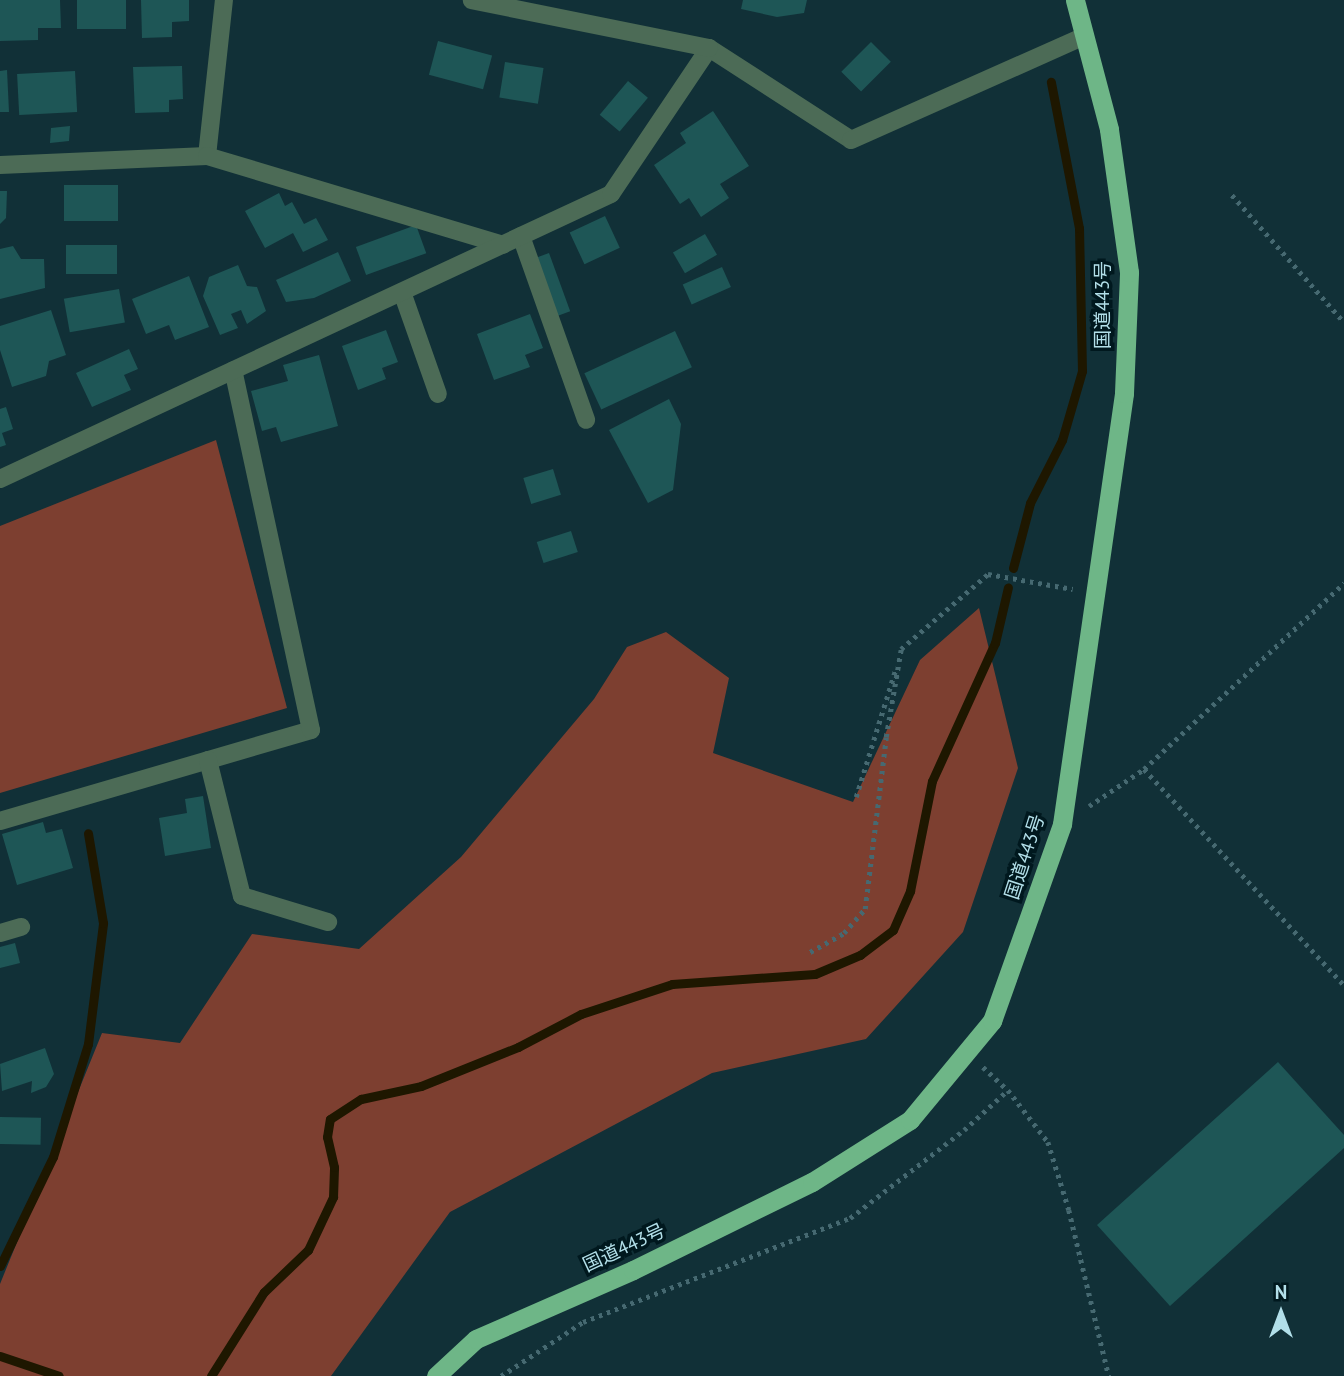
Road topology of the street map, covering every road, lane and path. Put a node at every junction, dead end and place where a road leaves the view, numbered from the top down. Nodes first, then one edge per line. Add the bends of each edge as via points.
1 (224, 0) edge
2 (472, 0) edge
3 (1075, 0) edge
4 (1085, 36) junction
5 (709, 48) junction
6 (207, 156) junction
7 (0, 165) edge
8 (1232, 195) dead end
9 (521, 236) junction
10 (503, 245) junction
11 (402, 292) junction
12 (1344, 322) edge
13 (233, 370) junction
14 (438, 394) dead end
15 (586, 419) dead end
16 (0, 479) edge
17 (1344, 583) edge
18 (1097, 593) junction
19 (901, 649) junction
20 (208, 760) junction
21 (1144, 769) junction
22 (856, 797) dead end
23 (0, 821) edge
24 (1062, 824) junction
25 (328, 922) dead end
26 (21, 927) dead end
27 (0, 933) edge
28 (810, 953) dead end
29 (1344, 985) edge
30 (967, 1052) junction
31 (1008, 1090) junction
32 (436, 1376) edge
33 (502, 1376) edge
34 (1109, 1376) edge

1 - 6 street
2 - 5 street
3 - 4 highway, 国道443号
4 - 5 street via 852,141
4 - 18 highway, 国道443号 via 1109,129 1129,272 1124,393
5 - 9 street via 611,194
6 - 7 street
6 - 10 street
8 - 12 path
9 - 10 street
9 - 15 street
10 - 11 street
11 - 13 street
11 - 14 street
13 - 16 street
13 - 20 street via 311,730
17 - 21 path
18 - 19 path via 988,574
18 - 24 highway, 国道443号
19 - 22 path
19 - 28 path via 865,909 844,933
20 - 23 street
20 - 25 street via 242,896
21 - 24 path
21 - 29 path
24 - 30 highway, 国道443号 via 992,1021
26 - 27 street
30 - 31 path
30 - 32 highway, 国道443号 via 910,1120 811,1182 633,1270 476,1339
31 - 33 path via 850,1218 583,1322
31 - 34 path via 1048,1142

